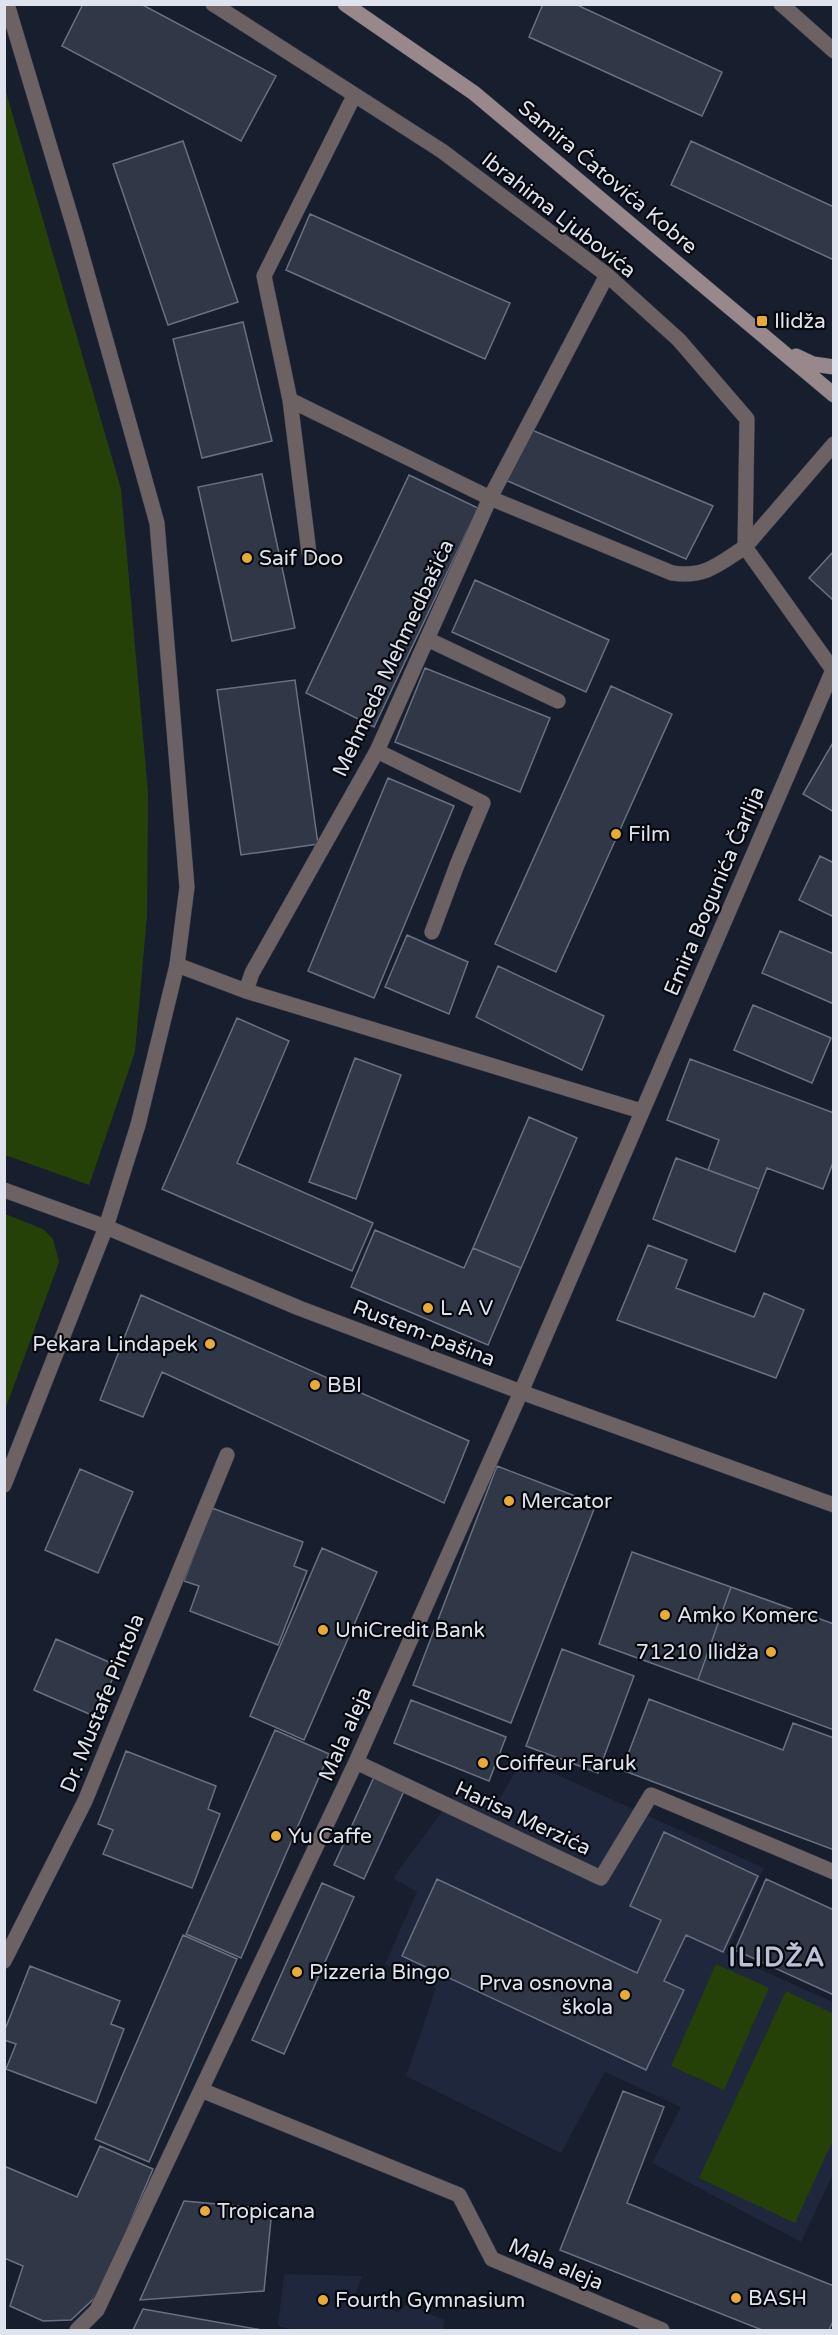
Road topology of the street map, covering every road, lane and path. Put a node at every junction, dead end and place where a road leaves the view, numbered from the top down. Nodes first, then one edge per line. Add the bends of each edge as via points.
1 (7, 4) edge
2 (213, 4) edge
3 (345, 4) edge
4 (781, 4) edge
5 (834, 51) edge
6 (354, 96) junction
7 (606, 275) junction
8 (777, 347) junction
9 (834, 367) edge
10 (834, 395) edge
11 (290, 400) junction
12 (834, 444) edge
13 (490, 498) junction
14 (745, 547) junction
15 (309, 553) dead end
16 (427, 639) junction
17 (833, 670) edge
18 (558, 701) dead end
19 (377, 751) junction
20 (432, 932) dead end
21 (177, 965) junction
22 (246, 991) junction
23 (641, 1111) junction
24 (4, 1190) edge
25 (106, 1227) junction
26 (521, 1392) junction
27 (226, 1455) dead end
28 (4, 1485) edge
29 (834, 1505) edge
30 (356, 1762) junction
31 (834, 1872) edge
32 (4, 1961) edge
33 (201, 2090) junction
34 (77, 2331) edge
35 (662, 2331) edge

1 - 21 street via 157,523 187,887
2 - 6 street, Ibrahima Ljubovića
3 - 8 main road, Samira Ćatovića Kobre via 474,93
4 - 5 street
6 - 7 street, Ibrahima Ljubovića via 442,151
6 - 11 street via 264,276
7 - 13 street, Mehmeda Mehmedbašića
7 - 14 street, Ibrahima Ljubovića via 678,340 747,418
8 - 9 main road via 813,364
8 - 10 main road, Samira Ćatovića Kobre
11 - 13 street
11 - 15 street
12 - 14 street
13 - 14 street via 672,573 689,576 706,572
13 - 16 street, Mehmeda Mehmedbašića
14 - 17 street, Emira Bogunića Čarlija
16 - 18 street
16 - 19 street, Mehmeda Mehmedbašića
17 - 23 street, Emira Bogunića Čarlija
19 - 20 street via 483,803
19 - 22 street, Mehmeda Mehmedbašića via 252,973
21 - 22 street
21 - 25 street via 138,1125
22 - 23 street
23 - 26 street, Emira Bogunića Čarlija
24 - 25 street, Rustem-pašina
25 - 26 street, Rustem-pašina via 299,1308
25 - 28 street
26 - 29 street, Rustem-pašina
26 - 30 street, Mala aleja
27 - 32 street, Dr. Mustafe Pintola via 85,1801
30 - 31 street, Harisa Merzića via 601,1878 651,1795
30 - 33 street, Mala aleja
33 - 34 street, Mala aleja via 97,2310
33 - 35 street, Mala aleja via 459,2195 492,2259

